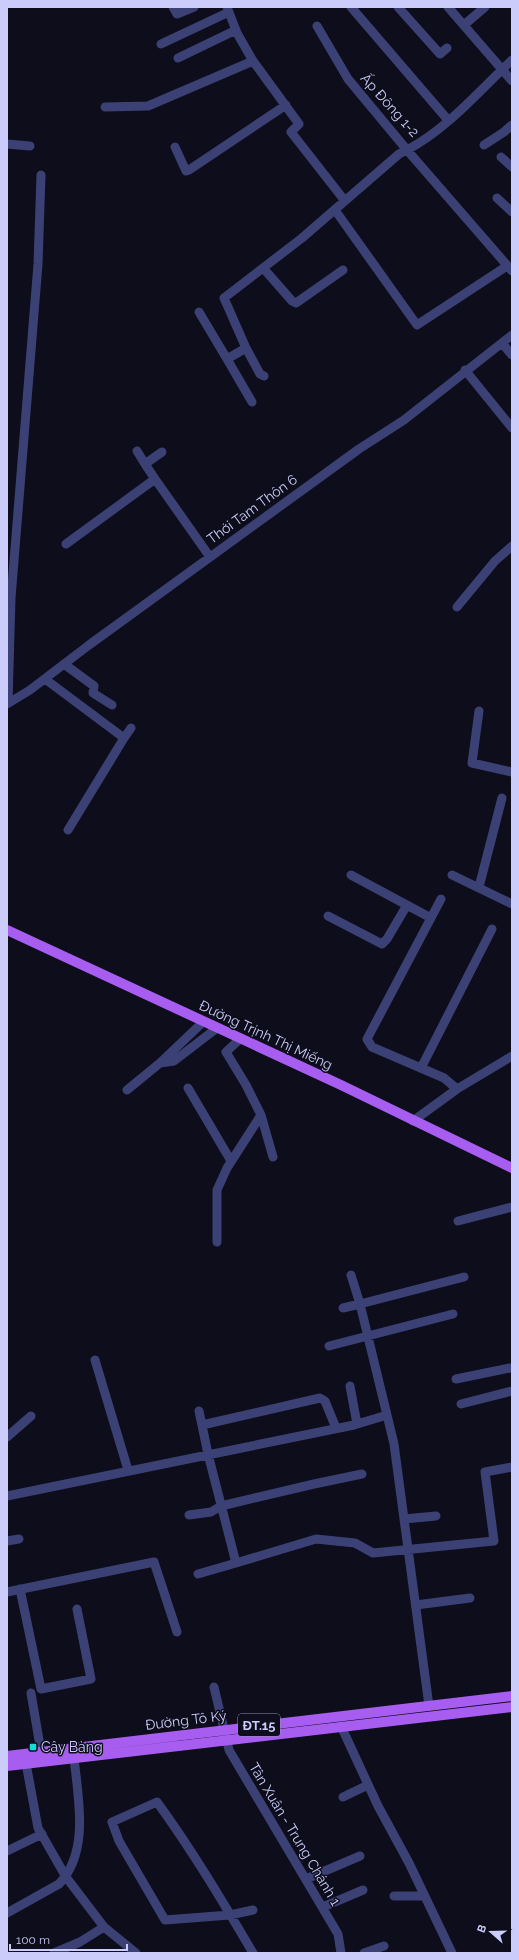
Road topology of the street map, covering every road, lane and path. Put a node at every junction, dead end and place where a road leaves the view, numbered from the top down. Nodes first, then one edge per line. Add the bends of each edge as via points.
1 (173, 7) edge
2 (194, 7) edge
3 (351, 7) edge
4 (398, 7) edge
5 (448, 7) edge
6 (485, 7) edge
7 (228, 10) edge
8 (464, 25) junction
9 (317, 26) dead end
10 (236, 30) junction
11 (161, 44) dead end
12 (447, 48) dead end
13 (178, 58) dead end
14 (512, 60) edge
15 (253, 61) junction
16 (502, 70) junction
17 (512, 80) edge
18 (286, 105) junction
19 (105, 107) dead end
20 (448, 120) junction
21 (512, 125) edge
22 (7, 144) edge
23 (484, 145) dead end
24 (30, 146) dead end
25 (175, 147) dead end
26 (407, 150) junction
27 (501, 157) dead end
28 (512, 167) edge
29 (42, 175) dead end
30 (498, 198) dead end
31 (345, 201) junction
32 (335, 210) junction
33 (512, 212) edge
34 (264, 269) junction
35 (510, 269) edge
36 (343, 270) dead end
37 (199, 312) dead end
38 (512, 335) edge
39 (502, 343) junction
40 (246, 348) junction
41 (512, 355) edge
42 (227, 359) junction
43 (465, 370) junction
44 (264, 376) dead end
45 (252, 402) dead end
46 (512, 428) edge
47 (137, 451) dead end
48 (162, 452) dead end
49 (144, 464) junction
50 (155, 480) junction
51 (66, 544) dead end
52 (512, 546) edge
53 (210, 557) junction
54 (457, 607) dead end
55 (64, 664) junction
56 (45, 679) junction
57 (8, 704) edge
58 (112, 705) dead end
59 (479, 711) dead end
60 (131, 728) dead end
61 (124, 738) junction
62 (512, 772) edge
63 (502, 798) dead end
64 (68, 830) dead end
65 (351, 875) dead end
66 (452, 875) dead end
67 (479, 887) junction
68 (441, 899) dead end
69 (512, 904) edge
70 (407, 905) junction
71 (328, 916) dead end
72 (431, 918) junction
73 (492, 929) dead end
74 (7, 930) edge
75 (203, 1022) junction
76 (217, 1028) junction
77 (242, 1038) junction
78 (512, 1056) edge
79 (160, 1063) junction
80 (421, 1068) junction
81 (188, 1088) dead end
82 (457, 1089) junction
83 (127, 1090) dead end
84 (261, 1115) junction
85 (413, 1121) junction
86 (273, 1157) dead end
87 (231, 1162) junction
88 (512, 1168) edge
89 (512, 1207) edge
90 (458, 1221) dead end
91 (217, 1242) dead end
92 (351, 1275) dead end
93 (464, 1277) dead end
94 (360, 1304) junction
95 (343, 1308) dead end
96 (453, 1314) dead end
97 (367, 1336) junction
98 (329, 1346) dead end
99 (95, 1360) dead end
100 (511, 1371) edge
101 (456, 1379) dead end
102 (350, 1386) dead end
103 (512, 1390) edge
104 (461, 1404) dead end
105 (199, 1411) dead end
106 (387, 1415) junction
107 (31, 1416) dead end
108 (357, 1424) junction
109 (202, 1425) junction
110 (336, 1428) junction
111 (7, 1437) edge
112 (208, 1454) junction
113 (512, 1467) edge
114 (128, 1470) junction
115 (362, 1474) dead end
116 (7, 1496) edge
117 (221, 1506) junction
118 (189, 1515) dead end
119 (436, 1516) dead end
120 (404, 1519) junction
121 (18, 1539) dead end
122 (7, 1541) edge
123 (409, 1551) junction
124 (236, 1563) junction
125 (198, 1574) dead end
126 (20, 1589) junction
127 (7, 1592) edge
128 (470, 1598) dead end
129 (416, 1606) junction
130 (76, 1609) dead end
131 (176, 1632) dead end
132 (214, 1687) dead end
133 (31, 1693) dead end
134 (512, 1696) edge
135 (429, 1706) junction
136 (512, 1706) edge
137 (341, 1726) junction
138 (226, 1734) junction
139 (41, 1752) junction
140 (7, 1756) edge
141 (26, 1758) junction
142 (74, 1758) junction
143 (7, 1766) edge
144 (368, 1785) junction
145 (343, 1797) dead end
146 (42, 1834) junction
147 (7, 1851) edge
148 (360, 1856) dead end
149 (66, 1877) junction
150 (306, 1878) junction
151 (363, 1890) dead end
152 (394, 1896) dead end
153 (425, 1896) junction
154 (323, 1908) junction
155 (253, 1910) dead end
156 (7, 1913) edge
157 (230, 1915) junction
158 (104, 1927) junction
159 (384, 1946) dead end
160 (54, 1953) edge
161 (136, 1953) edge
162 (253, 1953) edge
163 (341, 1953) edge
164 (364, 1953) edge
165 (452, 1953) edge

1 - 2 street via 177,14
3 - 20 street
4 - 12 street via 440,54
5 - 8 street
6 - 8 street
7 - 10 street
7 - 11 street
8 - 16 street
9 - 26 street, Ấp Đông 1-2 via 348,79
10 - 13 street
10 - 15 street
14 - 16 street, Ấp Đông 1-2
15 - 18 street
15 - 19 street via 148,106
16 - 17 street
16 - 20 street, Ấp Đông 1-2
18 - 25 street via 189,170 186,171
18 - 31 street via 299,124 291,132
20 - 26 street, Ấp Đông 1-2
21 - 23 street
22 - 24 street
26 - 31 street
26 - 35 street
27 - 28 street
29 - 57 street via 38,264 11,598
30 - 33 street
31 - 32 street
32 - 34 street
32 - 35 street via 417,325
34 - 36 street via 296,303
34 - 40 street via 224,298
37 - 42 street
38 - 39 street, Thới Tam Thôn 6
39 - 41 street
39 - 43 street, Thới Tam Thôn 6
40 - 42 street
40 - 44 street
42 - 45 street
43 - 46 street
43 - 53 street, Thới Tam Thôn 6 via 404,420
47 - 49 street
48 - 49 street
49 - 50 street
50 - 51 street
50 - 53 street
52 - 54 street via 495,561
53 - 55 street, Thới Tam Thôn 6
55 - 56 street, Thới Tam Thôn 6
55 - 58 street via 94,686 93,693
56 - 57 street, Thới Tam Thôn 6
56 - 61 street
59 - 62 street via 472,763
60 - 61 street
61 - 64 street
63 - 67 street
65 - 70 street
66 - 67 street
67 - 69 street
68 - 72 street
70 - 71 street via 382,944
70 - 72 street
72 - 80 street via 366,1039 372,1047
73 - 80 street
74 - 75 main road, Đường Trịnh Thị Miếng
75 - 76 main road, Đường Trịnh Thị Miếng
75 - 79 street
76 - 77 main road, Đường Trịnh Thị Miếng
76 - 79 street via 174,1061
77 - 84 street via 226,1052
77 - 85 main road, Đường Trịnh Thị Miếng
78 - 82 street
79 - 83 street
80 - 82 street via 444,1078
81 - 87 street
82 - 85 street
84 - 86 street
84 - 87 street
85 - 88 main road, Đường Trịnh Thị Miếng
87 - 91 street via 217,1190
89 - 90 street
92 - 94 street
93 - 94 street
94 - 95 street
94 - 97 street
96 - 97 street
97 - 98 street
97 - 106 street
99 - 114 street
100 - 101 street
102 - 108 street
103 - 104 street
105 - 109 street
106 - 108 street
106 - 120 street via 394,1444
107 - 111 street
108 - 110 street
109 - 110 street via 320,1398 325,1401
109 - 112 street
110 - 112 street
112 - 114 street
112 - 117 street
113 - 123 street via 485,1472 494,1541
114 - 116 street
115 - 117 street
117 - 118 street via 211,1512
117 - 124 street
119 - 120 street
120 - 123 street
121 - 122 street
123 - 124 street via 373,1553 355,1543 316,1539
123 - 129 street
124 - 125 street
126 - 127 street
126 - 130 street via 41,1689 91,1679
126 - 131 street via 154,1562
128 - 129 street
129 - 135 street
132 - 138 street, Tân Xuân - Trung Chánh 1
133 - 139 street
134 - 135 main road, Đường Tô Ký / ĐT.15
135 - 138 main road, Đường Tô Ký / ĐT.15
136 - 137 main road, Đường Tô Ký / ĐT.15
137 - 138 main road, Đường Tô Ký / ĐT.15
137 - 144 street
138 - 139 main road, Đường Tô Ký / ĐT.15
138 - 142 main road, Đường Tô Ký / ĐT.15
138 - 150 street, Tân Xuân - Trung Chánh 1 via 229,1750
139 - 141 main road, Đường Tô Ký / ĐT.15
140 - 141 main road, Đường Tô Ký / ĐT.15
141 - 142 main road, Đường Tô Ký / ĐT.15
141 - 143 main road, Đường Tô Ký / ĐT.15
141 - 146 street via 38,1828
142 - 149 street via 79,1841
144 - 145 street
144 - 153 street
146 - 147 street
146 - 149 street
148 - 150 street
149 - 156 street via 48,1891
149 - 158 street
150 - 154 street, Tân Xuân - Trung Chánh 1
151 - 154 street
152 - 153 street
153 - 165 street
154 - 163 street, Tân Xuân - Trung Chánh 1 via 338,1934
155 - 157 street
157 - 157 street via 157,1802 112,1822 119,1841 165,1920
157 - 162 street
158 - 160 street via 80,1942
158 - 161 street
159 - 164 street

